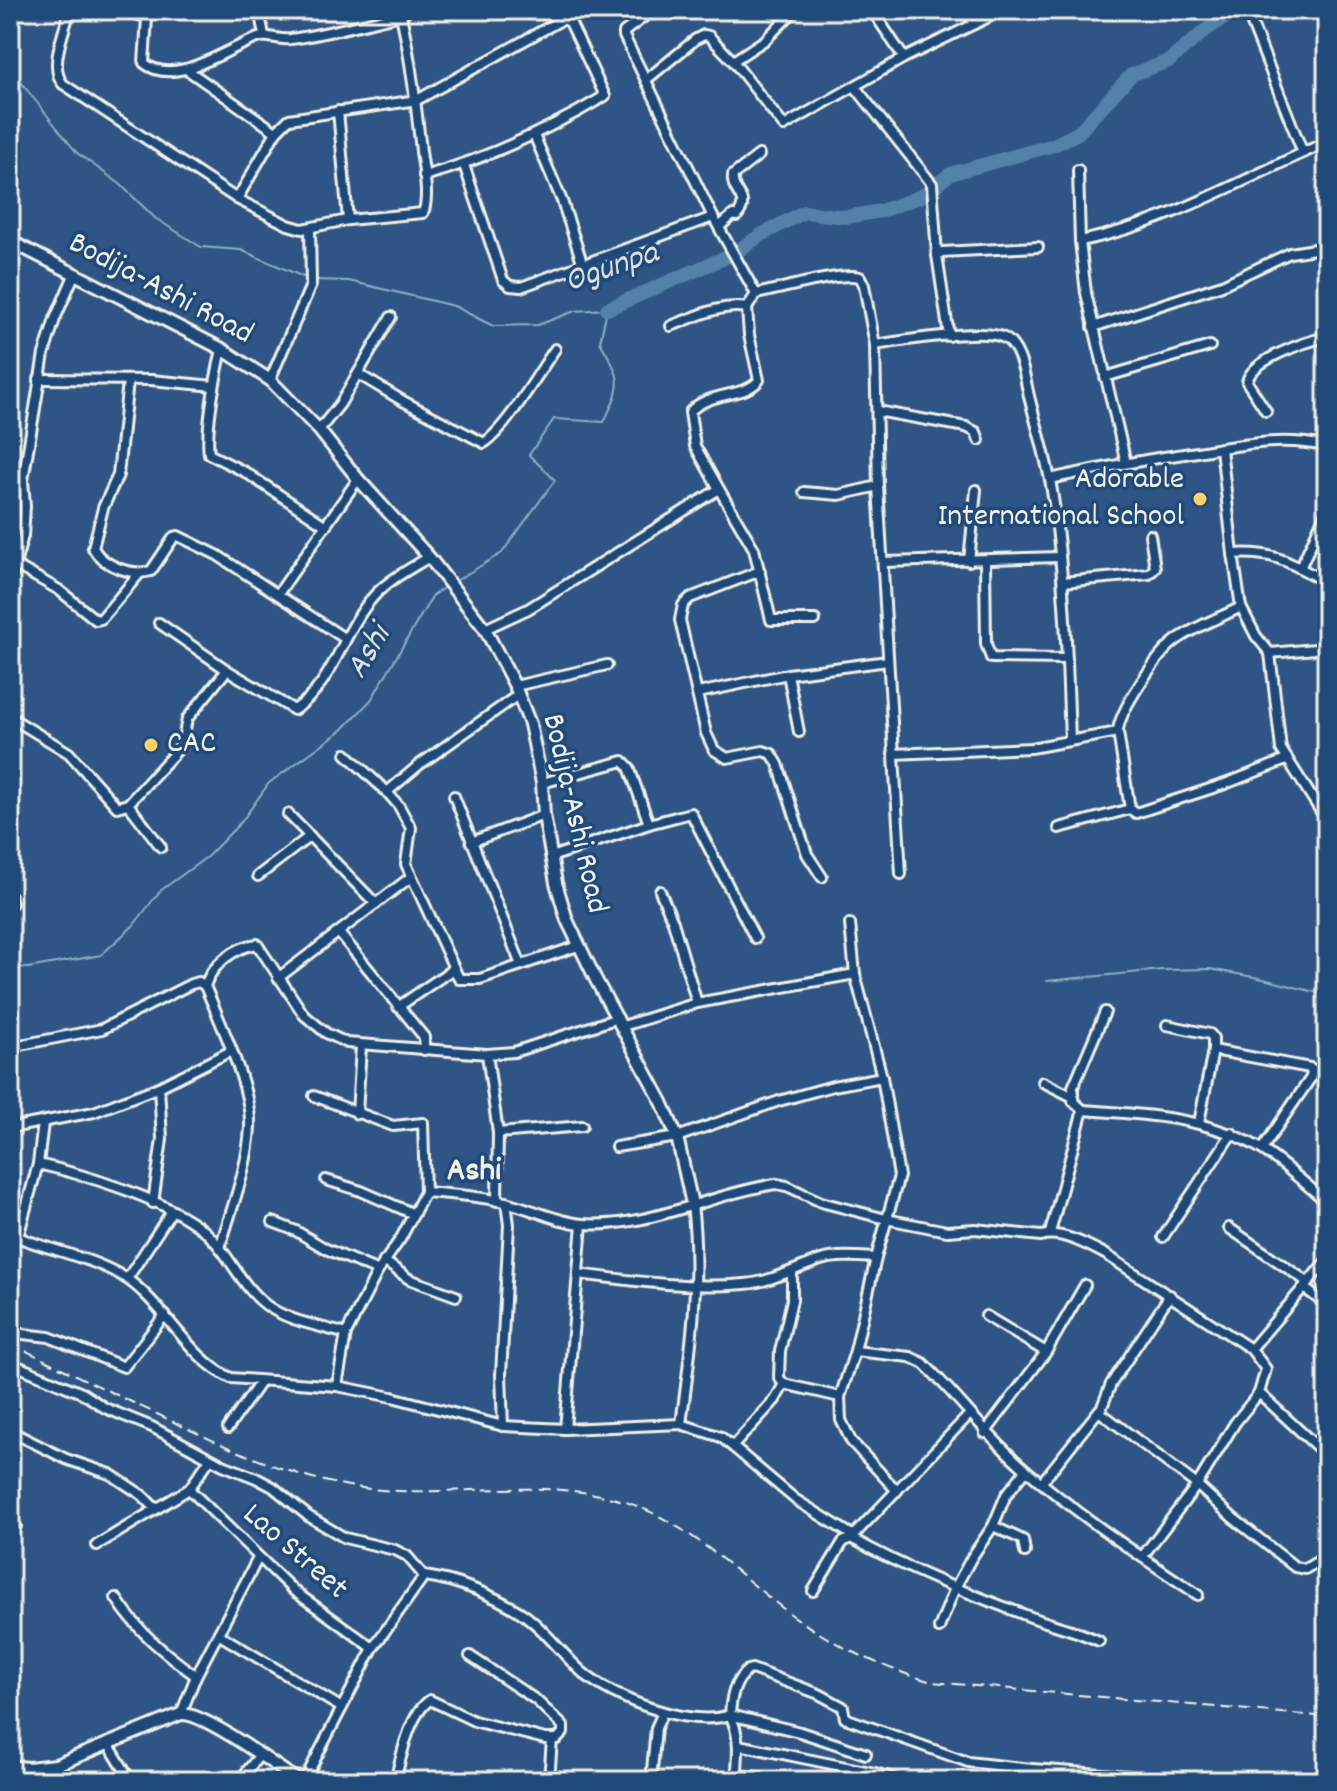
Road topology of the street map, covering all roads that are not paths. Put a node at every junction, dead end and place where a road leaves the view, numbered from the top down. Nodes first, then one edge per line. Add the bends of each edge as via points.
1 (70, 10) edge
2 (125, 10) edge
3 (259, 10) edge
4 (653, 10) edge
5 (795, 10) edge
6 (872, 10) edge
7 (968, 10) edge
8 (404, 12) edge
9 (991, 16) dead end
10 (974, 24) junction
11 (1252, 24) dead end
12 (264, 35) junction
13 (904, 58) junction
14 (733, 61) junction
15 (186, 69) junction
16 (646, 80) junction
17 (856, 88) junction
18 (417, 100) junction
19 (338, 111) junction
20 (276, 132) junction
21 (534, 135) junction
22 (1327, 142) edge
23 (1303, 153) junction
24 (759, 155) dead end
25 (464, 165) junction
26 (1078, 170) dead end
27 (424, 176) junction
28 (237, 199) junction
29 (713, 217) junction
30 (348, 220) junction
31 (719, 227) junction
32 (310, 228) junction
33 (10, 241) edge
34 (1080, 241) junction
35 (1038, 247) dead end
36 (1327, 247) edge
37 (937, 255) junction
38 (583, 265) junction
39 (75, 273) junction
40 (756, 294) junction
41 (747, 308) junction
42 (391, 317) dead end
43 (671, 326) dead end
44 (1093, 327) junction
45 (949, 336) junction
46 (1327, 337) edge
47 (875, 345) junction
48 (1210, 346) dead end
49 (222, 349) junction
50 (555, 349) dead end
51 (358, 374) junction
52 (1105, 377) junction
53 (39, 379) junction
54 (270, 380) junction
55 (128, 381) junction
56 (214, 386) junction
57 (877, 411) junction
58 (1266, 411) dead end
59 (319, 430) junction
60 (979, 440) dead end
61 (1327, 447) edge
62 (1221, 448) junction
63 (1126, 463) junction
64 (10, 476) edge
65 (358, 479) junction
66 (1050, 479) junction
67 (23, 480) junction
68 (878, 486) junction
69 (719, 489) junction
70 (976, 490) dead end
71 (804, 492) dead end
72 (1327, 510) edge
73 (326, 526) junction
74 (1150, 535) dead end
75 (1233, 554) junction
76 (429, 557) junction
77 (1060, 557) junction
78 (985, 560) junction
79 (969, 561) junction
80 (884, 562) junction
81 (15, 565) junction
82 (1300, 568) junction
83 (760, 571) junction
84 (140, 573) junction
85 (10, 582) edge
86 (1063, 582) junction
87 (1327, 583) edge
88 (278, 594) junction
89 (1241, 607) junction
90 (815, 620) dead end
91 (159, 623) dead end
92 (485, 629) junction
93 (344, 638) junction
94 (1327, 648) edge
95 (1270, 653) junction
96 (1067, 659) junction
97 (888, 661) junction
98 (607, 665) dead end
99 (227, 670) junction
100 (788, 674) junction
101 (516, 691) junction
102 (698, 693) junction
103 (10, 717) edge
104 (799, 732) dead end
105 (1118, 732) junction
106 (1070, 741) junction
107 (346, 754) dead end
108 (893, 754) junction
109 (1286, 760) junction
110 (542, 783) junction
111 (387, 792) junction
112 (454, 796) dead end
113 (128, 804) junction
114 (1130, 809) junction
115 (288, 814) dead end
116 (544, 815) junction
117 (1327, 821) edge
118 (649, 824) junction
119 (1059, 828) dead end
120 (310, 836) junction
121 (471, 842) junction
122 (161, 847) dead end
123 (551, 857) junction
124 (901, 874) dead end
125 (258, 876) dead end
126 (411, 877) junction
127 (822, 877) dead end
128 (660, 891) dead end
129 (376, 904) junction
130 (850, 924) dead end
131 (339, 933) junction
132 (755, 938) dead end
133 (578, 946) junction
134 (521, 965) junction
135 (453, 969) junction
136 (855, 974) junction
137 (278, 978) junction
138 (205, 986) junction
139 (697, 1003) junction
140 (398, 1007) junction
141 (1105, 1012) dead end
142 (620, 1022) junction
143 (1167, 1025) dead end
144 (361, 1046) junction
145 (10, 1047) edge
146 (424, 1050) junction
147 (1213, 1050) junction
148 (231, 1051) junction
149 (487, 1054) junction
150 (1327, 1067) edge
151 (1312, 1071) junction
152 (882, 1077) junction
153 (1043, 1082) dead end
154 (159, 1087) junction
155 (314, 1096) dead end
156 (1071, 1096) junction
157 (1083, 1110) junction
158 (357, 1114) junction
159 (43, 1123) junction
160 (1199, 1123) junction
161 (582, 1126) dead end
162 (10, 1128) edge
163 (498, 1133) junction
164 (1232, 1133) junction
165 (677, 1137) junction
166 (616, 1147) dead end
167 (1262, 1149) junction
168 (38, 1164) junction
169 (326, 1180) dead end
170 (425, 1192) junction
171 (502, 1202) junction
172 (1327, 1202) edge
173 (153, 1203) junction
174 (692, 1204) junction
175 (171, 1212) junction
176 (414, 1214) junction
177 (886, 1219) junction
178 (273, 1222) dead end
179 (582, 1224) junction
180 (1229, 1228) dead end
181 (1050, 1233) junction
182 (14, 1236) edge
183 (1163, 1237) dead end
184 (220, 1248) junction
185 (876, 1258) junction
186 (1327, 1260) edge
187 (384, 1261) junction
188 (378, 1271) junction
189 (792, 1272) junction
190 (578, 1274) junction
191 (127, 1279) junction
192 (697, 1285) junction
193 (1085, 1285) dead end
194 (1306, 1286) junction
195 (1170, 1295) junction
196 (456, 1296) dead end
197 (1327, 1305) edge
198 (165, 1315) junction
199 (986, 1316) dead end
200 (10, 1325) edge
201 (346, 1334) junction
202 (1251, 1349) junction
203 (855, 1351) junction
204 (1046, 1352) junction
205 (10, 1363) edge
206 (261, 1381) junction
207 (784, 1384) junction
208 (337, 1386) junction
209 (1259, 1393) junction
210 (840, 1397) junction
211 (1100, 1409) junction
212 (970, 1414) junction
213 (681, 1424) junction
214 (503, 1426) junction
215 (228, 1428) dead end
216 (565, 1429) junction
217 (10, 1431) edge
218 (985, 1433) junction
219 (733, 1446) junction
220 (1327, 1456) edge
221 (210, 1459) junction
222 (1026, 1470) junction
223 (1042, 1482) junction
224 (1197, 1485) junction
225 (189, 1489) junction
226 (897, 1491) junction
227 (156, 1509) junction
228 (993, 1526) junction
229 (851, 1537) junction
230 (97, 1545) dead end
231 (1025, 1552) dead end
232 (1327, 1556) edge
233 (1142, 1557) junction
234 (258, 1558) junction
235 (424, 1576) junction
236 (955, 1588) junction
237 (813, 1591) dead end
238 (1198, 1595) dead end
239 (116, 1598) dead end
240 (939, 1628) dead end
241 (218, 1634) junction
242 (1099, 1641) dead end
243 (373, 1648) junction
244 (470, 1656) dead end
245 (196, 1676) junction
246 (342, 1708) junction
247 (663, 1712) junction
248 (181, 1714) junction
249 (730, 1715) junction
250 (552, 1739) junction
251 (109, 1745) junction
252 (739, 1745) junction
253 (866, 1754) dead end
254 (259, 1756) junction
255 (10, 1766) edge
256 (28, 1768) junction
257 (1032, 1769) junction
258 (737, 1778) edge
259 (1156, 1778) dead end
260 (768, 1779) edge
261 (29, 1781) edge
262 (131, 1781) edge
263 (239, 1781) edge
264 (301, 1781) edge
265 (395, 1781) edge
266 (549, 1781) edge
267 (651, 1781) edge
268 (790, 1781) edge
269 (900, 1781) edge
270 (1032, 1781) edge

1 - 28 street via 57,59 59,80
2 - 15 street via 147,18 146,65
3 - 12 street
4 - 16 street via 624,32
5 - 14 street via 765,40
6 - 13 street
7 - 10 street
8 - 12 street via 290,39
8 - 18 street
9 - 10 street
10 - 13 street
11 - 23 street
12 - 15 street
13 - 17 street
14 - 16 street via 704,35
14 - 17 street via 784,126
15 - 20 street
16 - 29 street
17 - 37 street via 932,188
18 - 19 street
18 - 21 street via 563,19 573,27 605,96
18 - 27 street
19 - 20 street via 296,117
19 - 30 street
20 - 28 street
21 - 25 street
21 - 38 street
22 - 23 street
23 - 34 street via 1164,215
24 - 31 street via 733,175 743,207
25 - 27 street
25 - 38 street via 506,284 521,287
26 - 34 street
27 - 30 street via 423,213
28 - 32 street via 288,225
29 - 31 street
29 - 38 street
30 - 32 street
31 - 40 street
32 - 54 street via 312,280
33 - 39 street, Bodija-Ashi Road
34 - 44 street
35 - 37 street
36 - 44 street via 1290,253 1222,285
37 - 45 street
39 - 49 street, Bodija-Ashi Road
39 - 53 street via 55,319
40 - 41 street
40 - 47 street via 860,277
41 - 43 street via 718,310
41 - 69 street via 759,380 752,387 700,402 690,412 695,446
42 - 51 street
44 - 52 street
45 - 47 street
45 - 66 street via 994,335 1012,344
46 - 58 street via 1295,346 1249,374 1247,382
47 - 57 street
48 - 52 street
49 - 54 street, Bodija-Ashi Road
49 - 56 street
50 - 51 street via 484,443
51 - 59 street
52 - 63 street
53 - 55 street
53 - 67 street
54 - 59 street, Bodija-Ashi Road
55 - 56 street
55 - 84 street via 119,467 93,548 100,559
56 - 73 street via 209,454
57 - 60 street via 966,427
57 - 68 street
59 - 65 street, Bodija-Ashi Road
61 - 62 street via 1265,442
62 - 63 street
62 - 75 street
63 - 66 street
64 - 67 street
65 - 73 street
65 - 76 street, Bodija-Ashi Road
66 - 77 street
67 - 81 street via 24,522
68 - 71 street via 839,495
68 - 80 street
69 - 83 street via 754,549
69 - 92 street via 528,609
70 - 79 street
72 - 82 street
73 - 88 street
74 - 86 street via 1155,568 1149,574
75 - 82 street via 1262,553
75 - 89 street
76 - 92 street, Bodija-Ashi Road
76 - 93 street via 373,597
77 - 78 street
77 - 86 street
78 - 79 street
78 - 96 street via 986,644 991,658
79 - 80 street
80 - 97 street
81 - 84 street via 59,590 96,620
81 - 85 street
82 - 87 street
83 - 90 street via 771,620
83 - 102 street via 683,605 680,620
84 - 88 street via 157,566 178,536
86 - 96 street
88 - 93 street
89 - 95 street
89 - 105 street via 1165,650 1132,699
91 - 99 street
92 - 101 street, Bodija-Ashi Road
93 - 99 street via 326,678 294,710
94 - 95 street
95 - 109 street
96 - 106 street
97 - 100 street
97 - 108 street
98 - 101 street
99 - 113 street via 187,719 182,745
100 - 102 street
100 - 104 street
101 - 110 street, Bodija-Ashi Road via 530,724
101 - 111 street
102 - 127 street via 706,733 720,756 772,754 807,854
103 - 113 street via 69,753 117,807
105 - 106 street
105 - 114 street
106 - 108 street
107 - 111 street
108 - 124 street
109 - 114 street via 1136,813
109 - 117 street
110 - 116 street, Bodija-Ashi Road
110 - 118 street via 623,761
111 - 126 street via 411,828 406,864
112 - 121 street
113 - 122 street
114 - 119 street
115 - 120 street
116 - 121 street
116 - 123 street, Bodija-Ashi Road
118 - 123 street
118 - 132 street via 695,816
120 - 125 street
120 - 129 street
121 - 134 street
123 - 133 street, Bodija-Ashi Road
126 - 129 street
126 - 135 street
128 - 139 street
129 - 131 street
130 - 136 street
131 - 137 street
131 - 140 street
133 - 134 street
133 - 142 street, Bodija-Ashi Road
134 - 135 street via 470,980 459,979
135 - 140 street
136 - 139 street
136 - 152 street
137 - 138 street via 261,948 251,944 221,962
137 - 144 street via 304,1015 337,1040
138 - 145 street via 191,984 97,1031
138 - 148 street
139 - 142 street
140 - 146 street via 424,1037
141 - 156 street
142 - 149 street via 514,1052
142 - 165 street, Bodija-Ashi Road
143 - 147 street via 1211,1034
144 - 146 street
144 - 158 street
146 - 149 street
147 - 151 street
147 - 160 street
148 - 154 street
148 - 184 street via 251,1125
149 - 163 street
150 - 151 street
151 - 167 street
152 - 165 street via 779,1101
152 - 177 street via 899,1176
153 - 156 street
154 - 159 street via 94,1112
154 - 173 street via 162,1139
155 - 158 street
156 - 157 street
157 - 160 street
157 - 181 street
158 - 170 street via 393,1126 423,1123
159 - 162 street
159 - 168 street
160 - 164 street
161 - 163 street
163 - 171 street
164 - 167 street
164 - 183 street
165 - 166 street
165 - 174 street, Bodija-Ashi Road
167 - 172 street
168 - 173 street
168 - 182 street
169 - 176 street
170 - 171 street
170 - 176 street
171 - 179 street
171 - 214 street via 509,1225
173 - 175 street
174 - 177 street via 776,1184
174 - 179 street via 648,1217
174 - 192 street, Bodija-Ashi Road
175 - 184 street via 196,1224
175 - 191 street
176 - 187 street
177 - 181 street via 947,1231
177 - 185 street
178 - 188 street
179 - 190 street
180 - 194 street
181 - 195 street via 1096,1249
182 - 191 street
184 - 201 street via 263,1303
185 - 189 street via 823,1259
185 - 203 street
186 - 194 street
187 - 188 street
187 - 196 street via 409,1279
188 - 201 street
189 - 192 street via 748,1284
189 - 207 street via 778,1374
190 - 192 street
190 - 216 street
191 - 198 street
192 - 213 street, Bodija-Ashi Road
193 - 204 street
194 - 197 street
194 - 202 street
195 - 202 street
195 - 211 street
198 - 200 street via 124,1367
198 - 206 street via 218,1372
199 - 204 street
201 - 208 street
202 - 209 street via 1266,1369
203 - 210 street
203 - 212 street via 923,1363
204 - 218 street
205 - 221 street via 84,1394
206 - 208 street
206 - 215 street
207 - 210 street
207 - 219 street
208 - 214 street
209 - 220 street
209 - 224 street
210 - 226 street via 844,1429
211 - 223 street
211 - 224 street
212 - 218 street
212 - 226 street
213 - 216 street
213 - 219 street
214 - 216 street
217 - 227 street via 110,1474
218 - 222 street
219 - 229 street via 785,1492
221 - 225 street
221 - 235 street via 273,1487 345,1538 407,1556
222 - 223 street
222 - 228 street via 1006,1495
223 - 233 street
224 - 232 street via 1295,1567 1305,1569
224 - 233 street
225 - 227 street
225 - 234 street, Lao Street
226 - 229 street
227 - 230 street
228 - 231 street via 1023,1540
228 - 236 street
229 - 236 street via 899,1565
229 - 237 street via 839,1547
233 - 238 street
234 - 241 street
234 - 243 street, Lao Street
235 - 243 street
235 - 247 street via 452,1582 523,1614 593,1680
236 - 240 street
236 - 242 street
239 - 245 street via 148,1640
241 - 245 street
241 - 246 street
243 - 246 street
244 - 250 street via 558,1720 564,1730
245 - 248 street
246 - 264 street
247 - 249 street via 705,1719
247 - 267 street via 656,1728
248 - 251 street
248 - 254 street via 200,1717
249 - 252 street
249 - 253 street
249 - 257 street via 739,1680 752,1669 819,1694 843,1707 845,1718 968,1762
250 - 265 street via 474,1721 430,1700 408,1735
250 - 266 street
251 - 256 street via 56,1765
251 - 262 street
252 - 258 street
252 - 269 street
254 - 263 street
254 - 264 street
255 - 256 street
256 - 261 street
257 - 259 street
257 - 270 street
258 - 260 street
260 - 268 street

